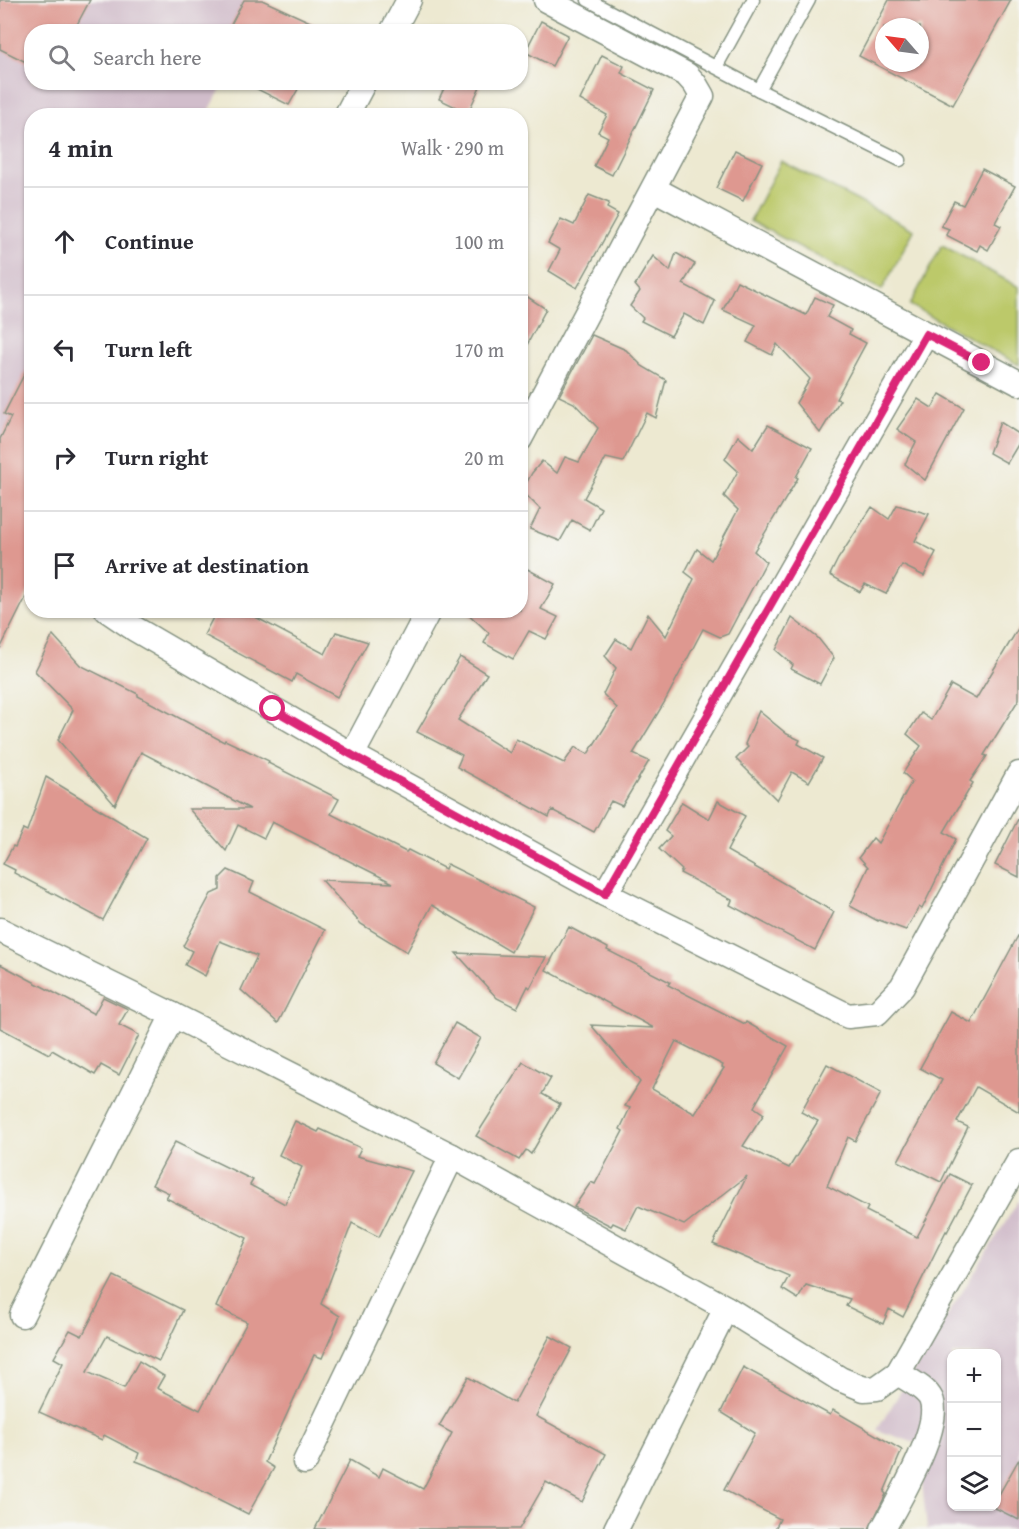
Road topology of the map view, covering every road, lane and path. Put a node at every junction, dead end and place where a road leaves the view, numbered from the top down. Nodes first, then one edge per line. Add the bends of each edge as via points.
1 (409, 0) edge
2 (546, 0) edge
3 (588, 0) edge
4 (753, 0) edge
5 (809, 0) edge
6 (396, 24) edge
7 (716, 67) junction
8 (360, 90) edge
9 (759, 90) junction
10 (350, 108) edge
11 (900, 160) dead end
12 (654, 189) junction
13 (926, 334) junction
14 (1019, 383) edge
15 (528, 424) edge
16 (119, 618) edge
17 (425, 618) edge
18 (352, 755) junction
19 (1019, 774) edge
20 (605, 894) junction
21 (0, 930) edge
22 (173, 1015) junction
23 (452, 1156) junction
24 (1019, 1161) edge
25 (726, 1308) junction
26 (22, 1315) dead end
27 (898, 1373) junction
28 (305, 1461) dead end
29 (616, 1529) edge
30 (883, 1529) edge

1 - 6 street
2 - 12 street via 687,75 702,96
3 - 7 lane
4 - 7 lane
5 - 9 lane
7 - 9 lane
8 - 10 street
9 - 11 lane
12 - 13 street
12 - 15 street
13 - 14 street
13 - 20 street
16 - 18 street
17 - 18 street
18 - 20 street
19 - 20 street via 902,987 877,1013 848,1016
21 - 22 street
22 - 23 street
22 - 26 street
23 - 25 street
23 - 28 street
24 - 27 street
25 - 27 street via 840,1379 864,1389 878,1388
25 - 29 street
27 - 30 street via 927,1393 932,1412 915,1471

